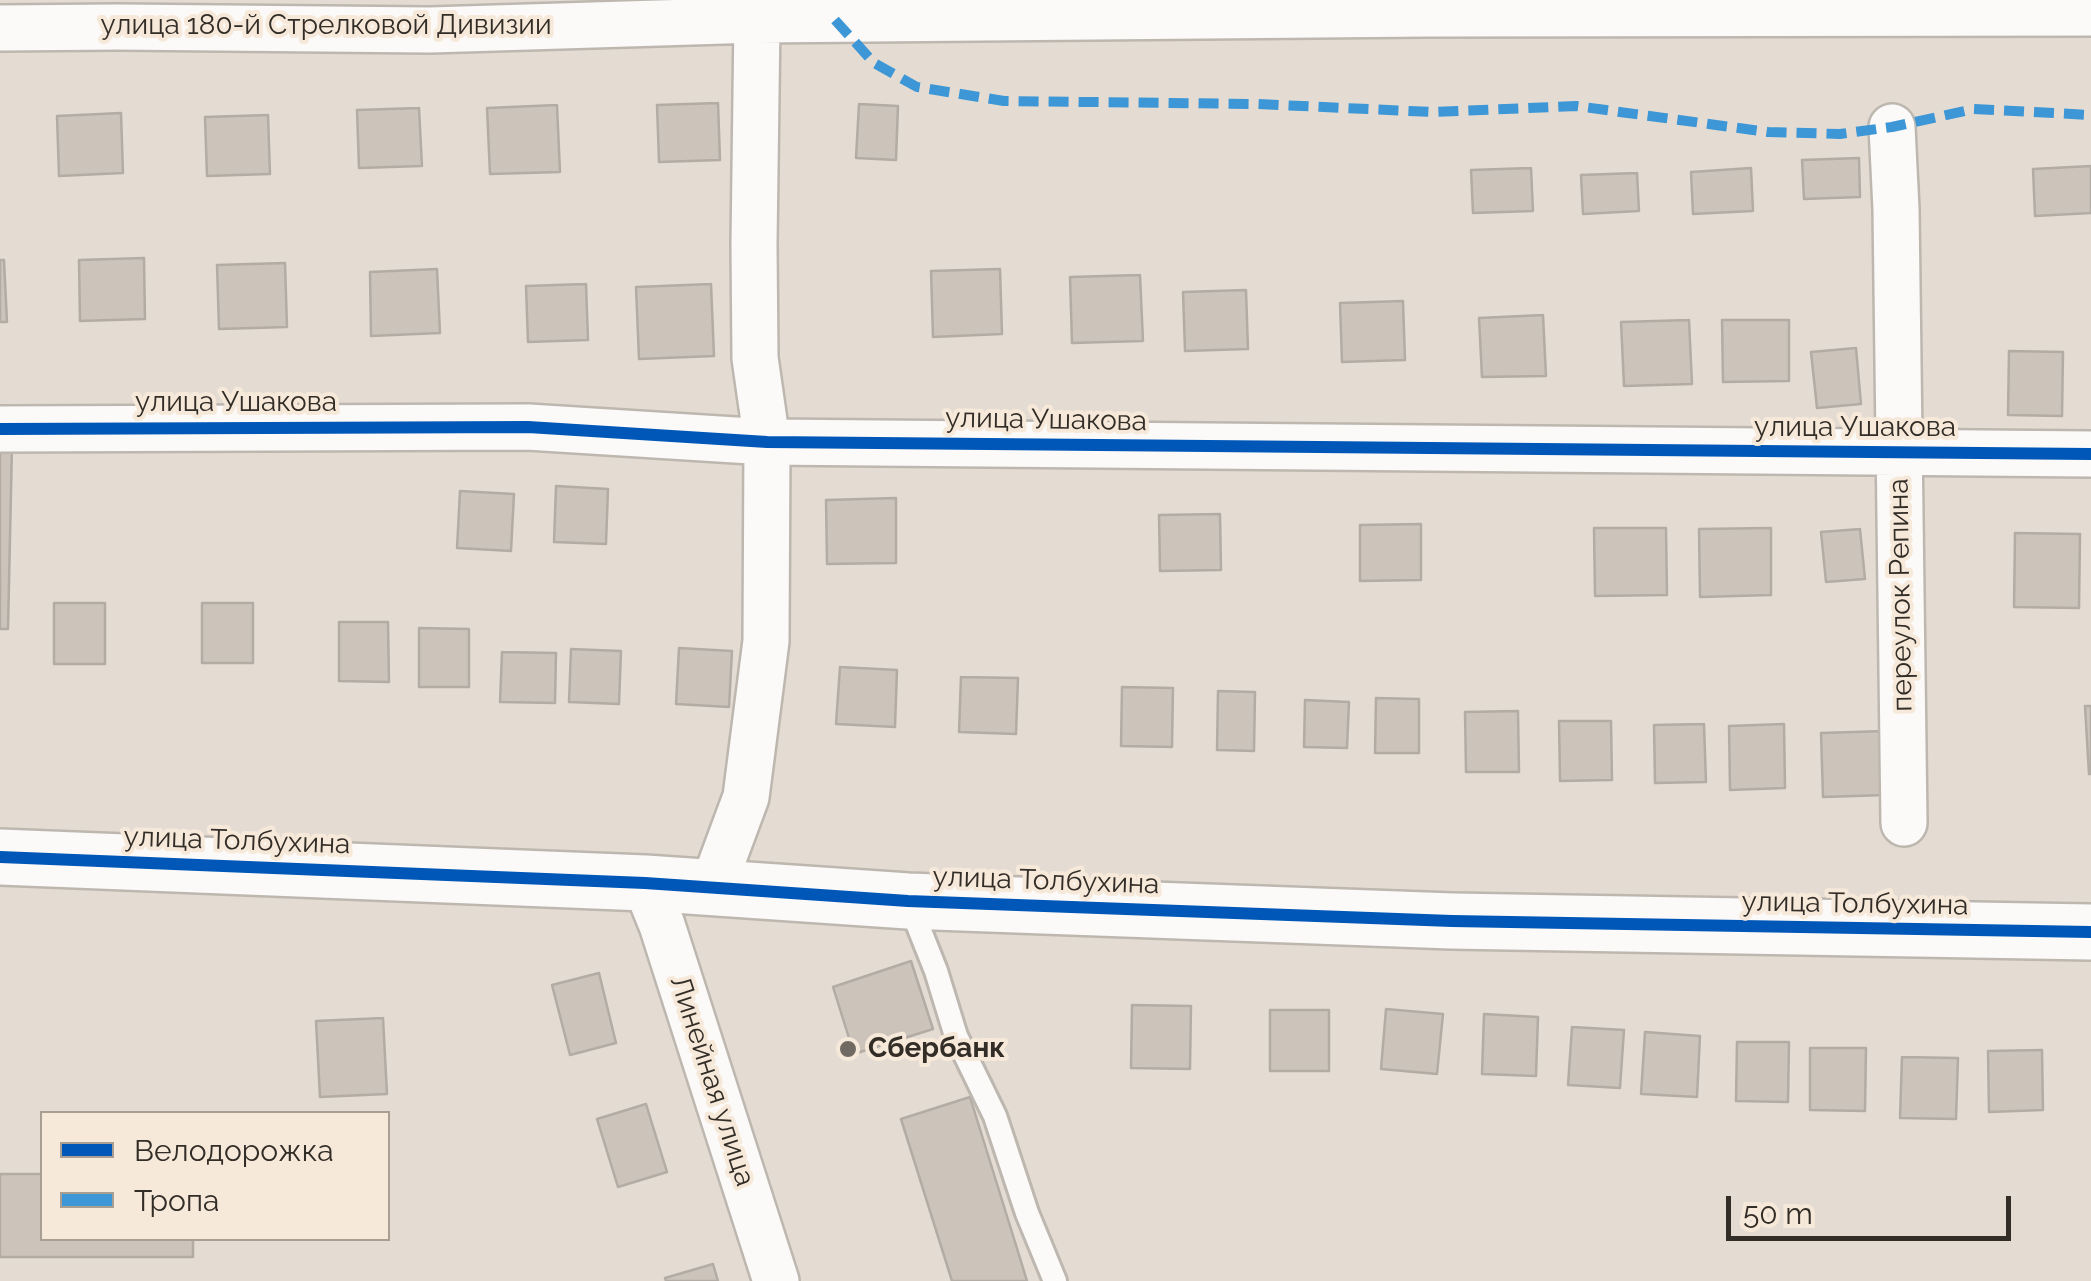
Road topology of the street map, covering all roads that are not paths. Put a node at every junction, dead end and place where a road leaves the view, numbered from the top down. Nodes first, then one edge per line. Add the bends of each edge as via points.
1 (934, 10) edge
2 (2091, 13) edge
3 (758, 20) junction
4 (0, 28) edge
5 (1892, 127) dead end
6 (0, 429) edge
7 (767, 442) junction
8 (1899, 454) junction
9 (2091, 454) edge
10 (1904, 823) dead end
11 (0, 856) edge
12 (645, 883) junction
13 (713, 886) junction
14 (908, 901) junction
15 (2091, 932) edge
16 (776, 1281) edge
17 (1055, 1281) edge

1 - 2 street, улица 180-й Стрелковой Дивизии
1 - 3 street, улица 180-й Стрелковой Дивизии
3 - 4 street, улица 180-й Стрелковой Дивизии via 430,30
3 - 7 street via 755,358
5 - 8 street, переулок Репина
6 - 7 street, улица Ушакова via 528,428
7 - 8 street, улица Ушакова
7 - 13 street via 766,641 746,797
8 - 9 street, улица Ушакова
8 - 10 street, переулок Репина
11 - 12 street, улица Толбухина
12 - 13 street, улица Толбухина
12 - 16 street, Линейная улица
13 - 14 street, улица Толбухина
14 - 15 street, улица Толбухина via 1452,921
14 - 17 lane

